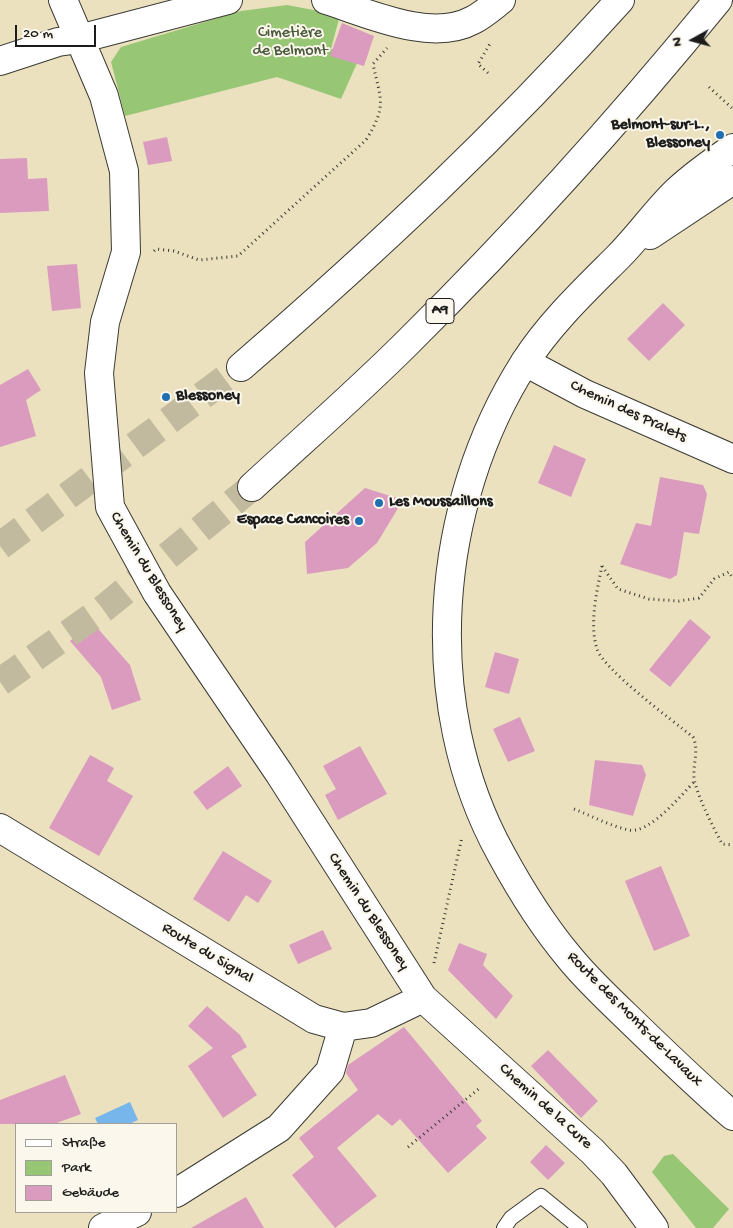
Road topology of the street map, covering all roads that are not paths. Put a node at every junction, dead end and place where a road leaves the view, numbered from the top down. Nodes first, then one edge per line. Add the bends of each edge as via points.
1 (63, 0) edge
2 (228, 0) edge
3 (326, 0) edge
4 (501, 0) edge
5 (620, 0) edge
6 (718, 0) edge
7 (79, 39) junction
8 (0, 61) edge
9 (733, 148) edge
10 (733, 180) edge
11 (617, 258) junction
12 (525, 362) junction
13 (241, 366) tunnel mouth
14 (733, 459) edge
15 (252, 487) tunnel mouth
16 (0, 828) edge
17 (428, 986) junction
18 (343, 1027) junction
19 (733, 1116) edge
20 (178, 1192) edge
21 (135, 1213) edge
22 (103, 1228) edge
23 (504, 1228) edge
24 (580, 1228) edge
25 (654, 1228) edge

1 - 7 main road, Chemin du Blessoney
2 - 7 main road
3 - 4 main road via 407,25 439,29 472,21
5 - 13 main road via 556,72 420,206
6 - 15 main road, A9 via 615,123 464,286
7 - 8 main road via 58,42
7 - 17 main road, Chemin du Blessoney via 104,96 124,171 126,252 105,322 98,373 110,507 157,593
9 - 11 main road, Route des Monts-de-Lavaux via 677,191
10 - 11 main road, Route des Monts-de-Lavaux
11 - 12 main road, Route des Monts-de-Lavaux via 560,318
12 - 14 main road, Chemin des Pralets via 585,394
12 - 19 main road, Route des Monts-de-Lavaux via 486,435 467,488 450,564 447,666 461,749 474,794 500,853 568,956 686,1075
16 - 18 main road, Route du Signal via 314,1019
17 - 18 main road, Route du Signal via 371,1023
17 - 25 main road, Chemin de la Cure via 503,1069 614,1174
18 - 20 main road via 330,1070 279,1128
21 - 22 main road
23 - 24 lane via 511,1218 541,1196

